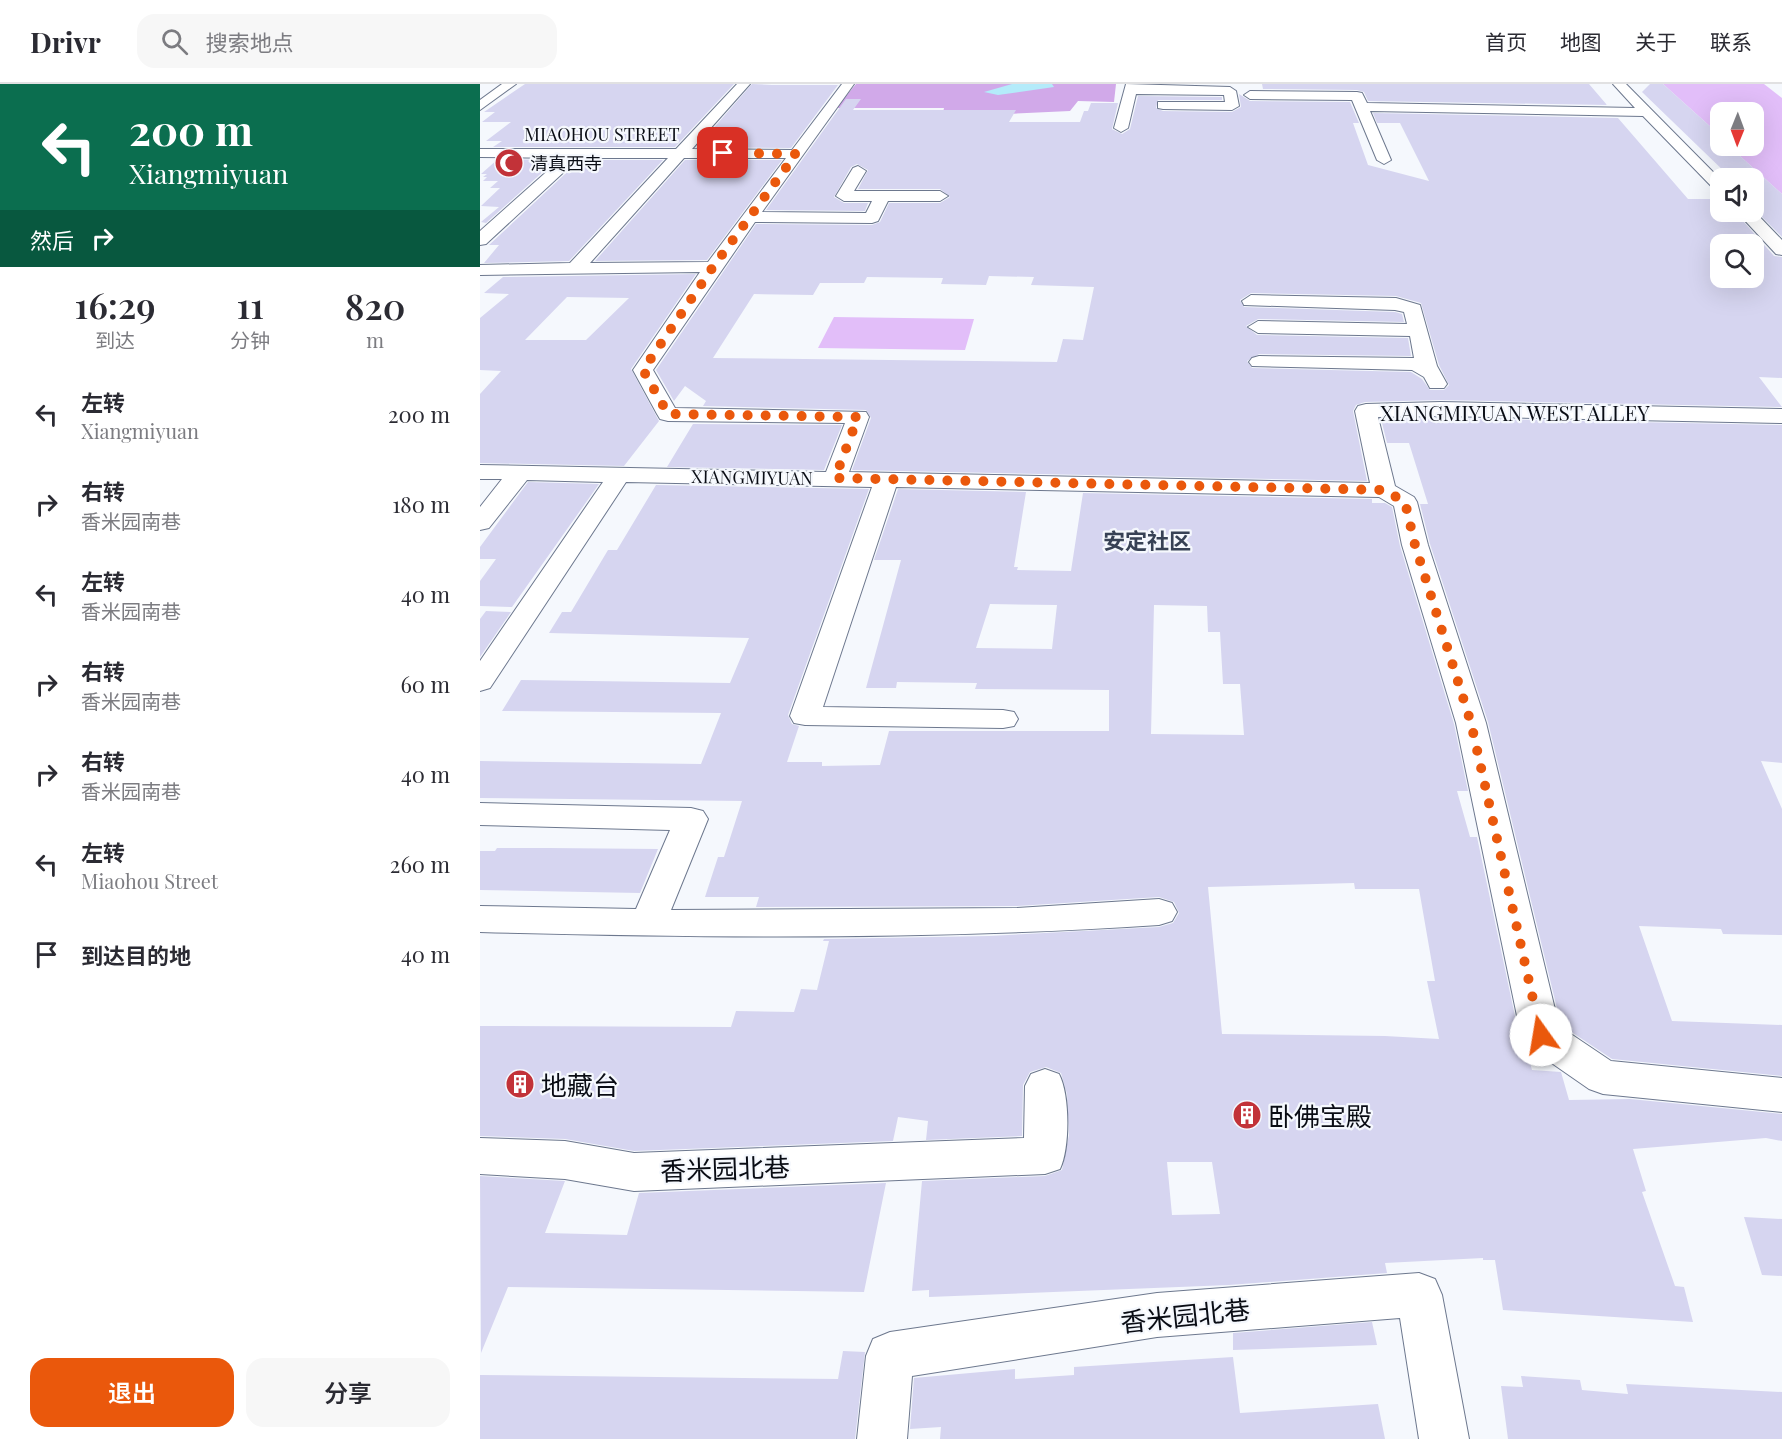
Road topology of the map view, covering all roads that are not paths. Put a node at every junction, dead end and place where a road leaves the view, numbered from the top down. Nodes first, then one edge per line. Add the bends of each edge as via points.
1 (510, 84) edge
2 (744, 84) edge
3 (848, 84) edge
4 (1619, 84) edge
5 (1132, 87) edge
6 (1250, 95) dead end
7 (1163, 105) dead end
8 (480, 106) edge
9 (1362, 108) junction
10 (1645, 112) junction
11 (1121, 128) dead end
12 (480, 153) edge
13 (576, 153) junction
14 (682, 153) junction
15 (796, 154) junction
16 (1384, 160) dead end
17 (858, 171) dead end
18 (1710, 178) edge
19 (882, 196) junction
20 (940, 196) dead end
21 (749, 217) junction
22 (1755, 222) edge
23 (480, 240) edge
24 (1782, 250) edge
25 (713, 267) junction
26 (575, 269) junction
27 (480, 270) edge
28 (1251, 301) dead end
29 (1258, 327) dead end
30 (1418, 330) junction
31 (1259, 362) dead end
32 (1427, 368) junction
33 (1441, 409) junction
34 (1782, 416) edge
35 (480, 472) edge
36 (520, 473) junction
37 (620, 474) junction
38 (835, 478) junction
39 (887, 479) junction
40 (1384, 490) junction
41 (480, 523) edge
42 (480, 682) edge
43 (1003, 718) dead end
44 (480, 814) edge
45 (1159, 912) dead end
46 (480, 919) edge
47 (648, 923) junction
48 (1045, 1086) dead end
49 (1782, 1095) edge
50 (480, 1156) edge
51 (882, 1439) edge
52 (1443, 1439) edge

1 - 8 street
2 - 14 street
3 - 15 street
4 - 10 street
5 - 7 street via 1230,91 1232,106
5 - 11 street
6 - 9 street via 1357,96
9 - 10 street
9 - 16 street
10 - 18 street
12 - 13 street, MIAOHOU STREET
13 - 14 street, MIAOHOU STREET
13 - 23 street
14 - 15 street, MIAOHOU STREET
14 - 26 street
15 - 21 street
17 - 19 street via 844,196
19 - 20 street
19 - 21 street via 872,218
21 - 25 street
22 - 24 street
25 - 26 street
25 - 38 street via 643,370 668,414 858,417
26 - 27 street
28 - 30 street via 1396,304 1413,309
29 - 30 street
30 - 32 street
31 - 32 street via 1414,364
32 - 33 street via 1435,374
33 - 34 street, XIANGMIYUAN WEST ALLEY
33 - 40 street, XIANGMIYUAN WEST ALLEY via 1366,411
35 - 36 street, XIANGMIYUAN
36 - 37 street, XIANGMIYUAN
36 - 41 street
37 - 38 street, XIANGMIYUAN
37 - 42 street
38 - 39 street, XIANGMIYUAN
39 - 40 street, XIANGMIYUAN
39 - 43 street via 806,716
40 - 49 street via 1405,502 1471,723 1541,1035 1603,1077
44 - 47 street via 691,819
45 - 47 street via 1017,921
46 - 47 street
48 - 50 street, 香米园北巷 via 1045,1156 634,1172 565,1160
51 - 52 street, 香米园北巷 via 890,1356 1157,1316 1419,1295

